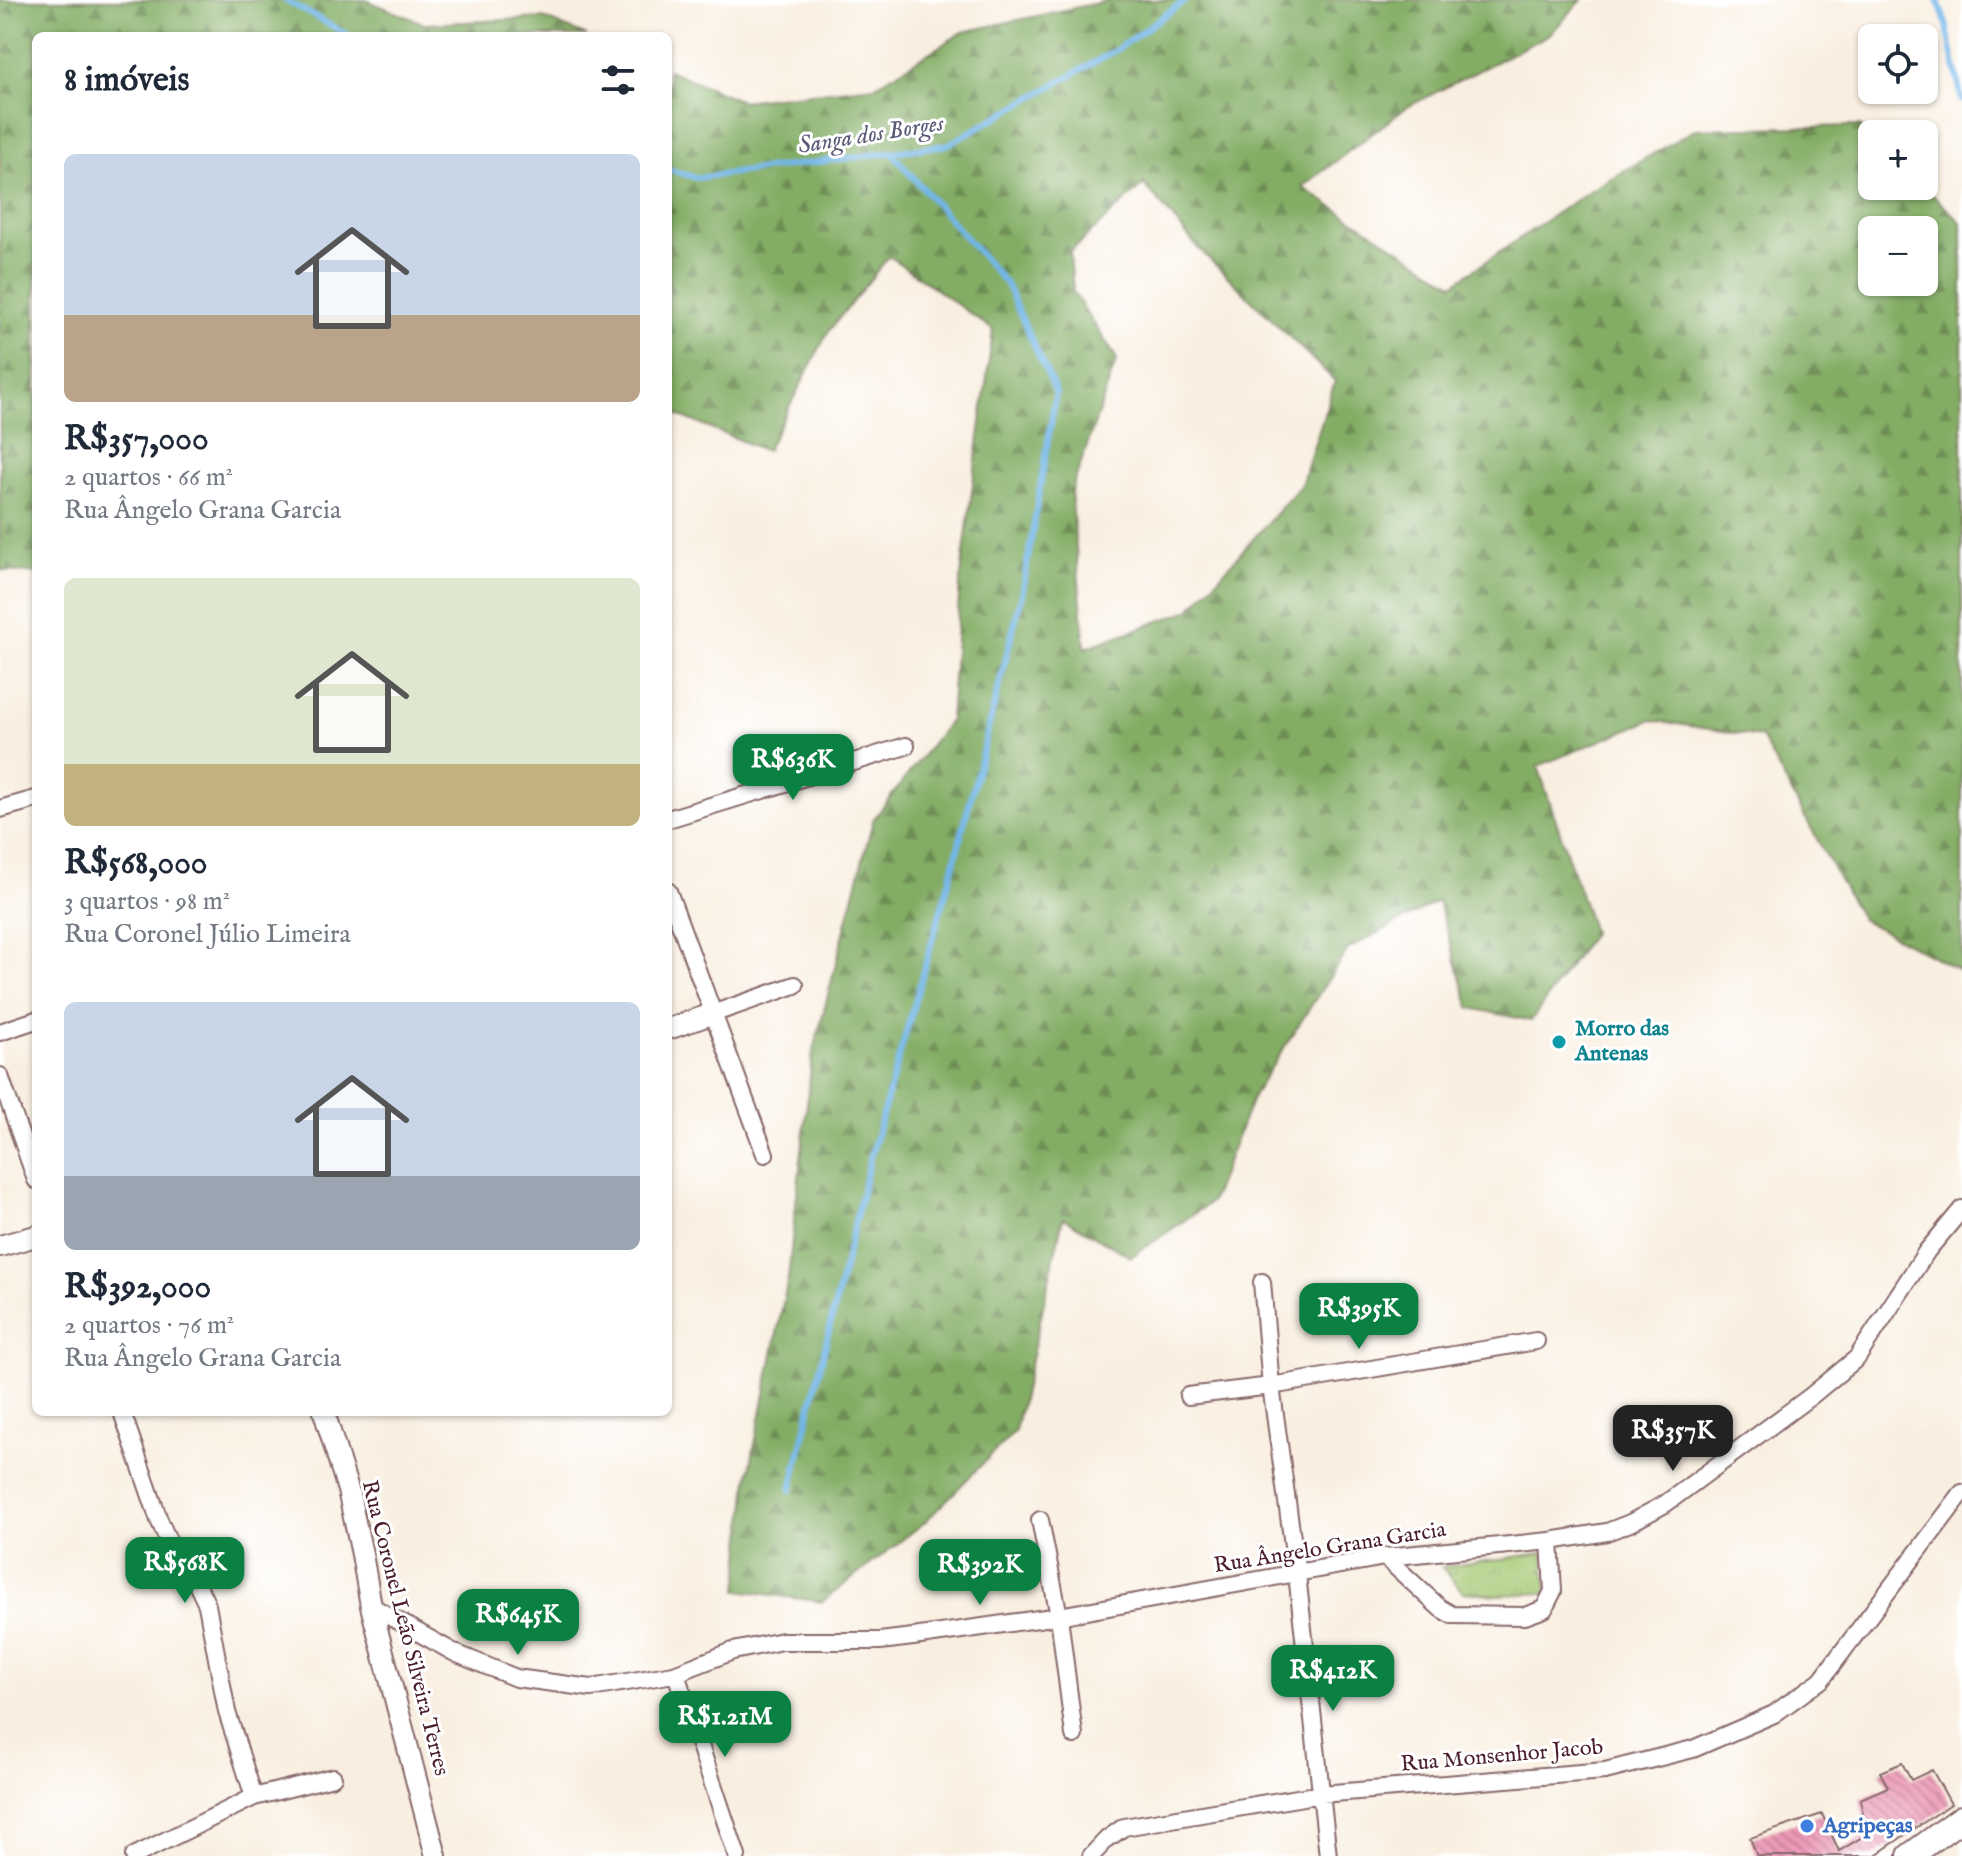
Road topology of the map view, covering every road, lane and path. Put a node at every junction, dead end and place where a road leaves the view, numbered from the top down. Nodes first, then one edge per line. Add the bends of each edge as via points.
1 (906, 746) dead end
2 (32, 800) edge
3 (0, 809) edge
4 (672, 818) edge
5 (672, 902) edge
6 (795, 985) dead end
7 (712, 1014) junction
8 (32, 1021) edge
9 (672, 1028) edge
10 (0, 1032) edge
11 (0, 1076) edge
12 (765, 1154) dead end
13 (32, 1168) edge
14 (1962, 1209) edge
15 (32, 1237) edge
16 (0, 1246) edge
17 (1262, 1282) dead end
18 (1536, 1341) dead end
19 (1271, 1386) junction
20 (1188, 1396) dead end
21 (123, 1416) edge
22 (325, 1416) edge
23 (1962, 1493) edge
24 (1040, 1520) dead end
25 (1550, 1541) junction
26 (1385, 1557) junction
27 (1297, 1574) junction
28 (371, 1606) junction
29 (1059, 1616) junction
30 (676, 1674) junction
31 (1074, 1735) dead end
32 (333, 1777) dead end
33 (1321, 1794) junction
34 (254, 1797) junction
35 (1962, 1818) edge
36 (134, 1856) edge
37 (436, 1856) edge
38 (737, 1856) edge
39 (1091, 1856) edge
40 (1328, 1856) edge
41 (1910, 1856) edge

1 - 4 street
2 - 3 street
5 - 7 street
6 - 7 street
7 - 9 street
7 - 12 street
8 - 10 street
11 - 13 street
14 - 25 street, Rua Ângelo Grana Garcia via 1927,1251 1857,1358 1811,1396 1665,1504 1607,1532
15 - 16 street
17 - 19 street
18 - 19 street
19 - 20 street
19 - 27 street
21 - 34 street via 159,1520 207,1605 227,1712
22 - 28 street, Rua Coronel Leão Silveira Terres via 348,1490
23 - 33 street, Rua Monsenhor Jacob via 1821,1680 1774,1714 1693,1749 1605,1771
24 - 29 street
25 - 26 street, Rua Ângelo Grana Garcia
25 - 26 street via 1553,1591 1544,1609 1525,1616 1452,1615
26 - 27 street, Rua Ângelo Grana Garcia
27 - 29 street, Rua Ângelo Grana Garcia
27 - 33 street
28 - 30 street, Rua Ângelo Grana Garcia via 455,1653 516,1678 591,1688
28 - 37 street, Rua Coronel Leão Silveira Terres
29 - 30 street, Rua Ângelo Grana Garcia via 880,1641 782,1641 733,1651
29 - 31 street
30 - 38 street
32 - 34 street
33 - 39 street, Rua Monsenhor Jacob via 1124,1827
33 - 40 street
34 - 36 street
35 - 41 main road

